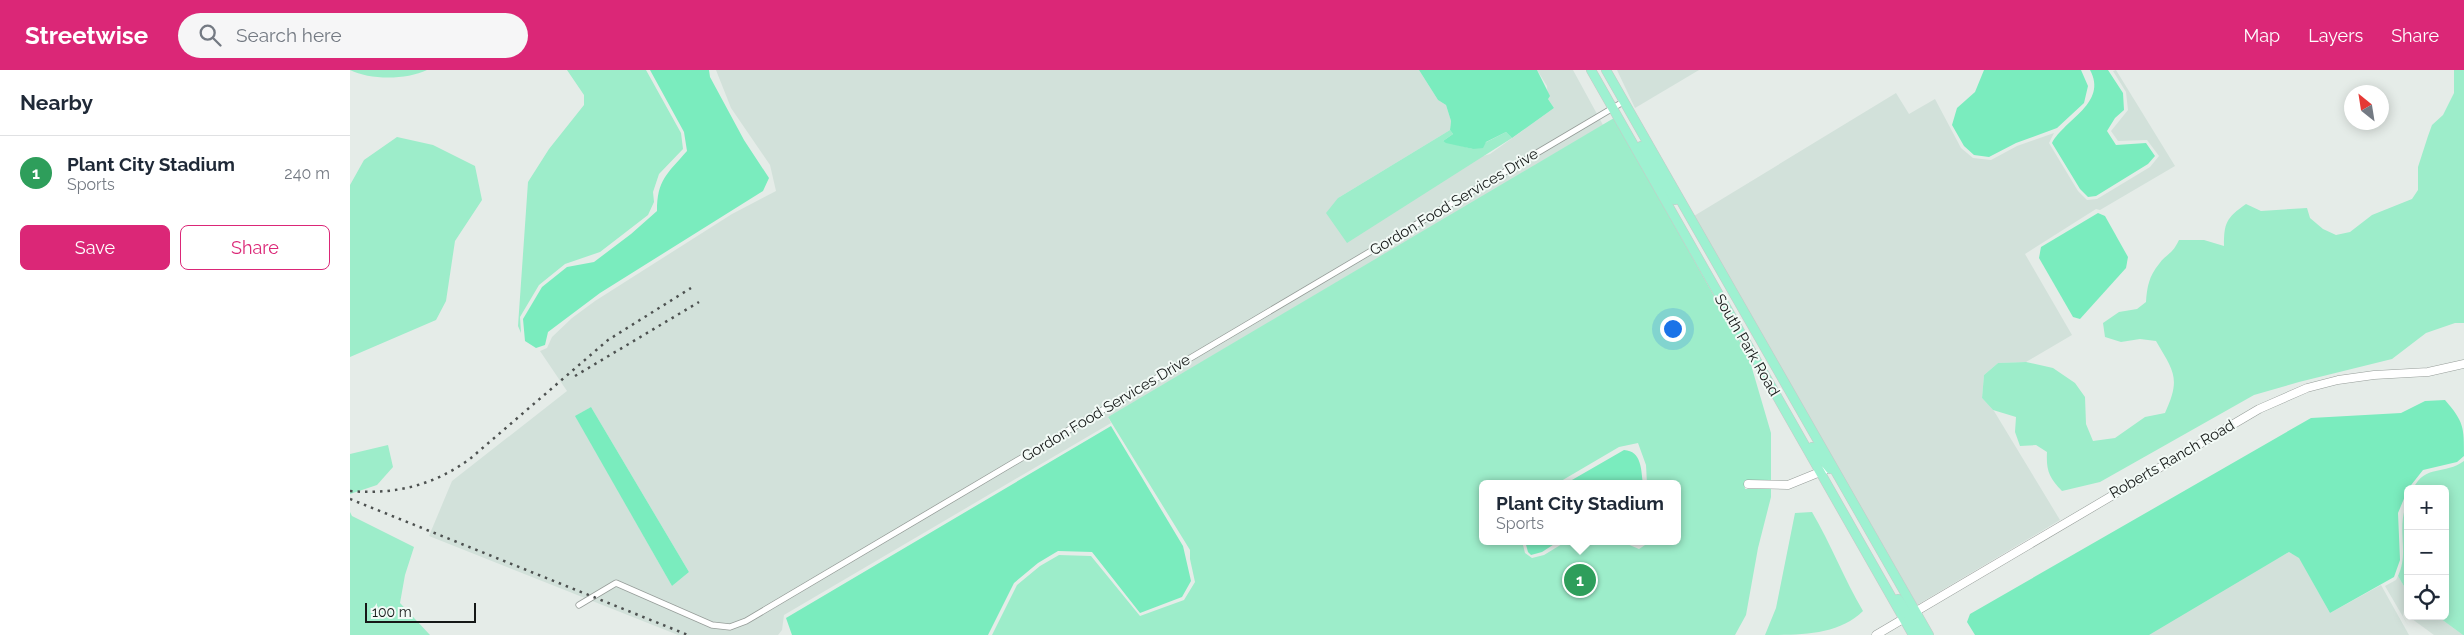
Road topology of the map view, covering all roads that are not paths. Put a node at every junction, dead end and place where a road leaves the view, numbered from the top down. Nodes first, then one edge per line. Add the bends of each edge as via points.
1 (1593, 70) edge
2 (1606, 70) edge
3 (1624, 102) junction
4 (1612, 108) junction
5 (1687, 212) junction
6 (1673, 214) junction
7 (1769, 356) junction
8 (2464, 364) edge
9 (1764, 374) junction
10 (1832, 468) junction
11 (1820, 472) junction
12 (1748, 484) dead end
13 (579, 605) dead end
14 (1909, 615) junction
15 (1876, 635) edge
16 (1913, 635) edge
17 (1921, 635) edge
18 (1929, 635) edge

1 - 3 main road via 1605,87
1 - 4 main road, South Park Road
2 - 3 main road, South Park Road
3 - 4 street, Gordon Food Services Drive
3 - 5 main road, South Park Road
4 - 5 main road via 1624,118 1667,190
4 - 6 main road, South Park Road
4 - 13 street, Gordon Food Services Drive via 746,621 730,627 712,625 616,583
5 - 7 main road, South Park Road
6 - 7 main road via 1680,218 1752,344
6 - 9 main road, South Park Road
7 - 10 main road, South Park Road
8 - 14 street, Roberts Ranch Road via 2428,372 2338,380 2307,388 2259,409
9 - 10 main road via 1777,388 1815,453
9 - 11 main road, South Park Road
10 - 11 street
10 - 14 main road, South Park Road
11 - 12 street via 1788,484
11 - 14 main road, South Park Road
14 - 15 street, Roberts Ranch Road
14 - 16 main road
14 - 17 main road
14 - 18 main road

